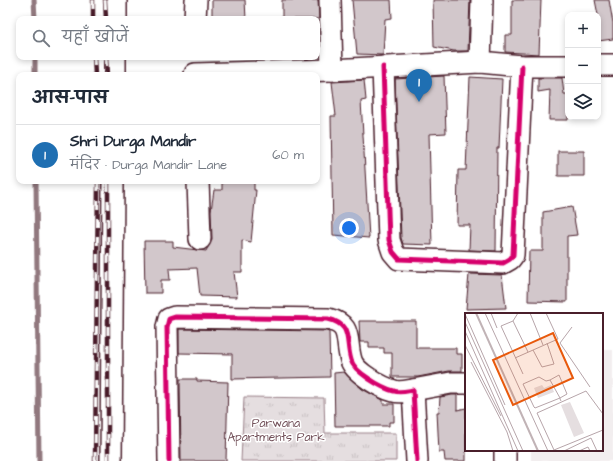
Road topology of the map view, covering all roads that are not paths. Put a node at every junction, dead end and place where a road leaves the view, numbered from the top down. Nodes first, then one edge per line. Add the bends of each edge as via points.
1 (116, 0) edge
2 (196, 0) edge
3 (330, 0) edge
4 (482, 0) edge
5 (116, 16) edge
6 (195, 16) edge
7 (115, 60) edge
8 (480, 62) junction
9 (613, 65) edge
10 (522, 66) junction
11 (565, 66) edge
12 (601, 66) edge
13 (383, 67) junction
14 (195, 69) edge
15 (332, 70) junction
16 (115, 72) edge
17 (113, 184) edge
18 (198, 184) edge
19 (200, 239) dead end
20 (465, 383) edge
21 (413, 390) junction
22 (111, 461) edge
23 (169, 461) edge
24 (417, 461) edge

1 - 5 street
2 - 6 street
3 - 15 street
4 - 8 street
7 - 16 street
8 - 10 street
8 - 13 street
9 - 12 street
10 - 11 street
10 - 13 street via 512,255 503,263 399,259 393,252 389,240
13 - 15 street
14 - 15 street
17 - 22 street
18 - 19 street
20 - 21 street
21 - 23 street via 395,392 369,380 351,362 348,337 338,322 328,319 175,317 169,319 167,327
21 - 24 street

